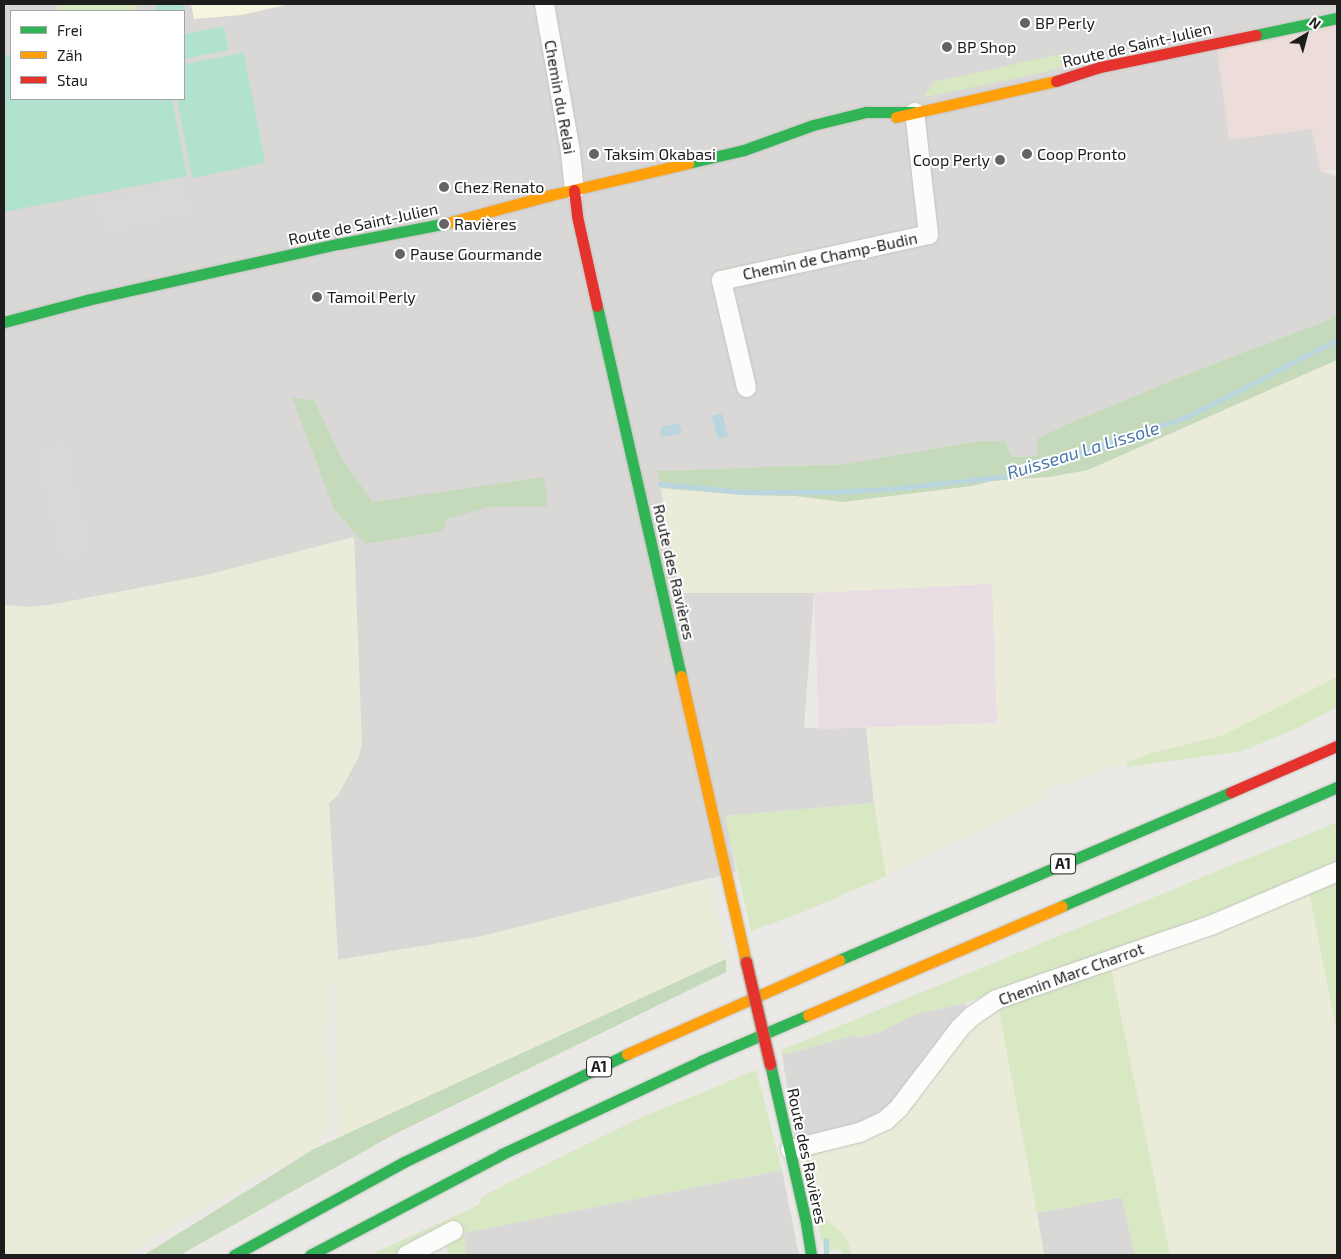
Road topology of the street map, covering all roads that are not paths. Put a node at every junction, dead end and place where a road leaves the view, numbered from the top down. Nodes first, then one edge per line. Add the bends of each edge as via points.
1 (544, 4) edge
2 (1337, 18) edge
3 (914, 112) junction
4 (869, 125) dead end
5 (785, 136) junction
6 (814, 139) dead end
7 (574, 190) junction
8 (4, 322) edge
9 (746, 387) dead end
10 (1337, 746) edge
11 (1337, 787) edge
12 (1337, 871) edge
13 (790, 1149) junction
14 (453, 1230) dead end
15 (234, 1255) edge
16 (310, 1255) edge
17 (406, 1255) edge
18 (811, 1255) edge

1 - 7 street, Chemin du Relai
2 - 3 main road, Route de Saint-Julien via 1100,67 1043,85
3 - 4 main road, Route de Saint-Julien
3 - 5 main road, Route de Saint-Julien via 866,112
3 - 9 street, Chemin de Champ-Budin via 928,234 720,280
5 - 6 main road, Route de Saint-Julien
5 - 7 main road, Route de Saint-Julien via 744,150
7 - 8 main road, Route de Saint-Julien via 465,219 87,300
7 - 13 main road, Route des Ravières, bridge via 576,216
10 - 15 main road, A1 via 622,1056 404,1162
11 - 16 main road, A1 via 700,1061 502,1154
12 - 13 street, Chemin Marc Charrot via 1210,925 996,999 959,1028 898,1108 885,1120 859,1132
13 - 18 main road, Route des Ravières
14 - 17 street

